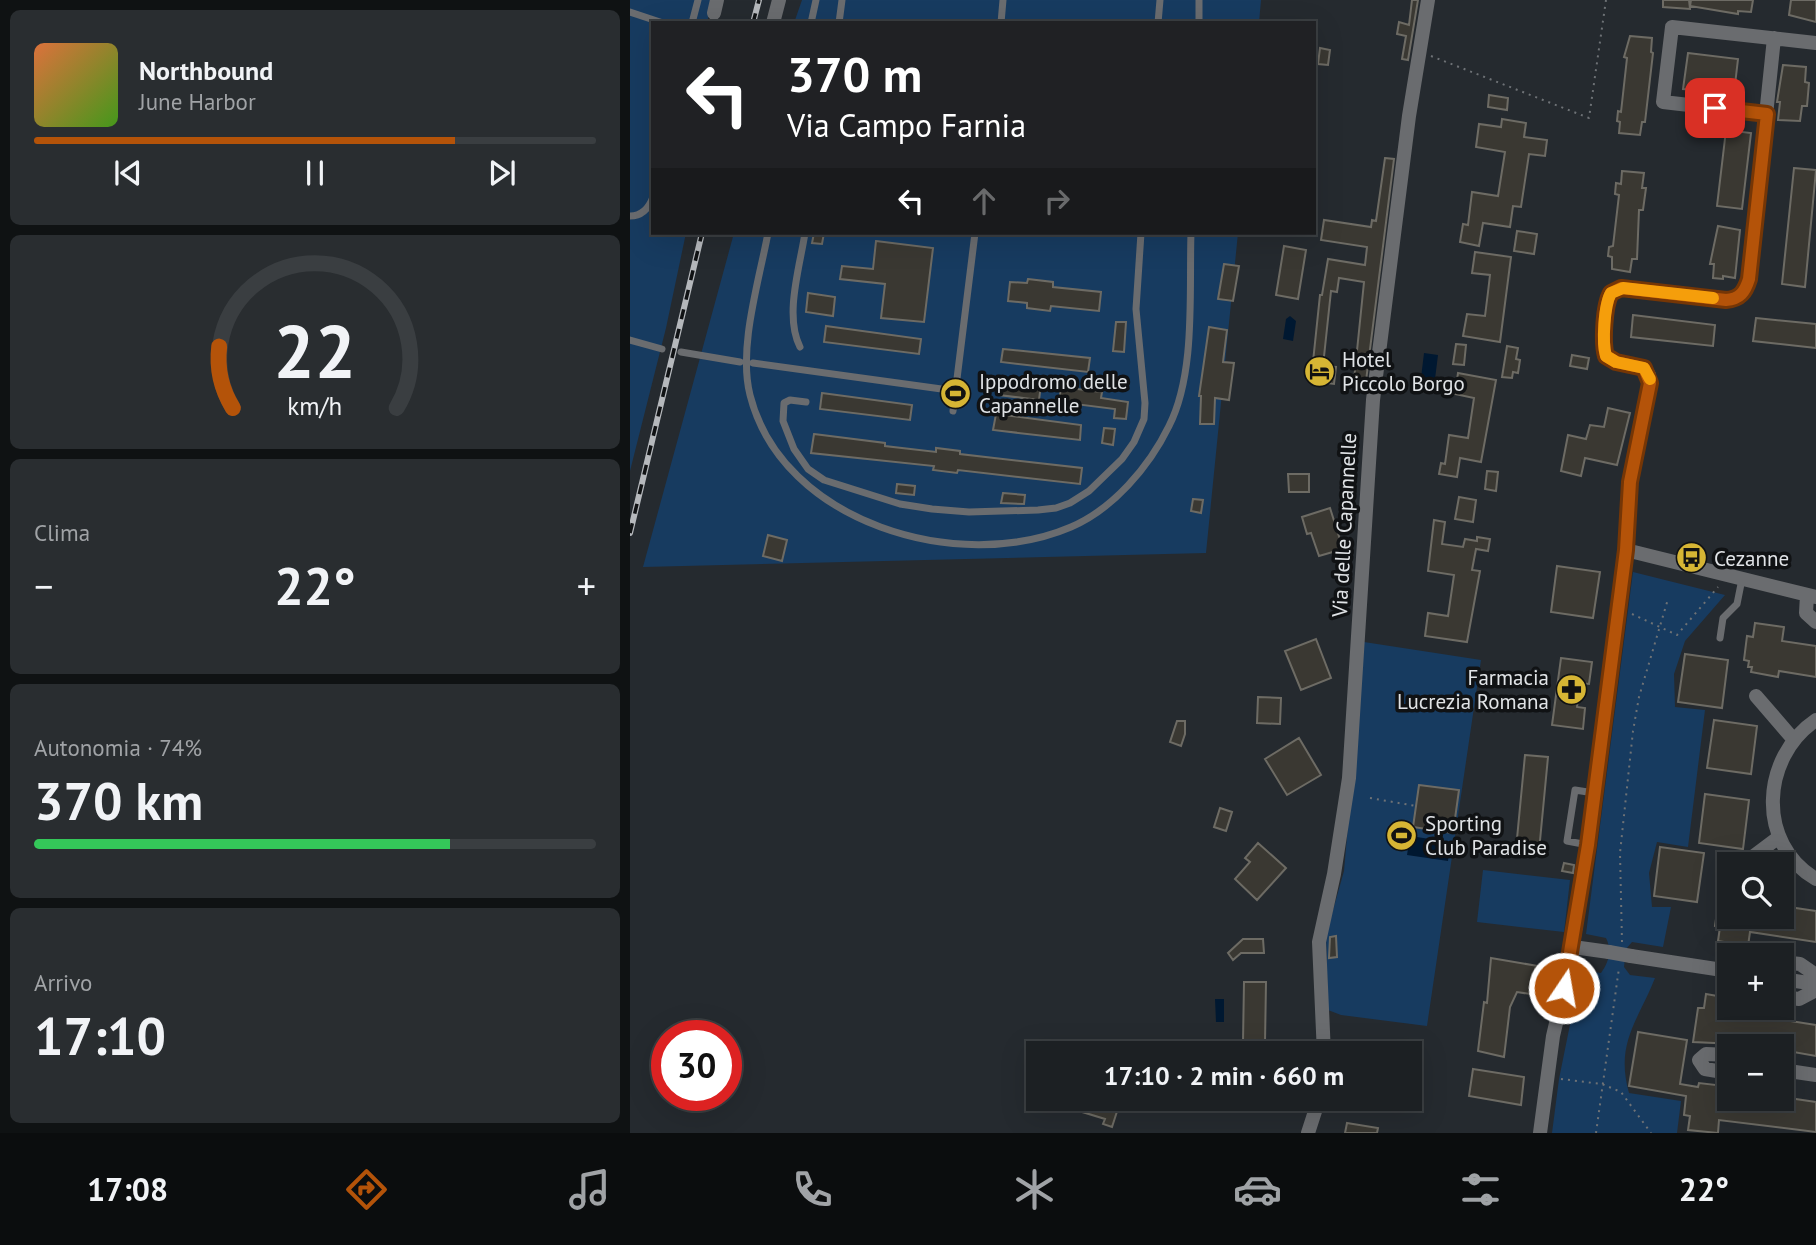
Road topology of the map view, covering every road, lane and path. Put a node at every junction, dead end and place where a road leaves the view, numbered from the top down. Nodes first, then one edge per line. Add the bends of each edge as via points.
1 (698, 0) edge
2 (779, 0) edge
3 (816, 0) edge
4 (842, 0) edge
5 (1003, 0) edge
6 (1160, 0) edge
7 (1199, 0) edge
8 (1428, 0) edge
9 (1606, 0) edge
10 (630, 12) edge
11 (657, 21) edge
12 (693, 21) edge
13 (774, 21) edge
14 (811, 21) edge
15 (839, 21) edge
16 (1001, 21) edge
17 (1158, 21) edge
18 (1199, 21) edge
19 (1774, 38) junction
20 (1816, 43) edge
21 (1420, 51) junction
22 (1767, 114) junction
23 (651, 200) edge
24 (630, 216) edge
25 (768, 235) edge
26 (805, 235) edge
27 (975, 235) edge
28 (1141, 235) edge
29 (1191, 235) edge
30 (630, 340) edge
31 (800, 347) dead end
32 (662, 349) dead end
33 (681, 352) dead end
34 (740, 362) dead end
35 (753, 363) dead end
36 (956, 391) junction
37 (806, 402) dead end
38 (953, 411) dead end
39 (1626, 550) junction
40 (1726, 575) junction
41 (1742, 579) junction
42 (1812, 596) edge
43 (1668, 598) dead end
44 (1618, 607) junction
45 (1816, 622) edge
46 (1660, 626) junction
47 (1720, 638) dead end
48 (1756, 696) dead end
49 (1816, 720) edge
50 (1794, 740) junction
51 (1594, 793) junction
52 (1370, 798) dead end
53 (1416, 806) dead end
54 (1779, 838) junction
55 (1588, 845) junction
56 (1760, 852) edge
57 (1816, 879) edge
58 (1573, 947) junction
59 (1620, 953) junction
60 (1794, 963) edge
61 (1717, 969) edge
62 (1816, 975) edge
63 (1794, 981) edge
64 (1816, 984) edge
65 (1816, 990) edge
66 (1794, 998) edge
67 (1323, 1041) edge
68 (1717, 1054) edge
69 (1717, 1071) edge
70 (1794, 1072) edge
71 (1816, 1075) edge
72 (1557, 1078) dead end
73 (1602, 1084) junction
74 (1315, 1111) edge
75 (1308, 1133) edge
76 (1540, 1133) edge
77 (1596, 1133) edge
78 (1651, 1133) edge

1 - 12 lane
2 - 13 street
3 - 14 lane
4 - 15 lane
5 - 16 lane
6 - 17 lane
7 - 18 lane
8 - 21 street, Via delle Capannelle
9 - 21 path via 1589,118
10 - 11 lane
19 - 20 street
19 - 22 street
19 - 22 street via 1672,26 1663,102
21 - 67 street, Via delle Capannelle via 1374,390 1349,778 1319,942
22 - 39 street via 1749,279 1742,294 1726,300 1623,288 1608,298 1606,356 1644,368 1650,383 1630,482
23 - 24 lane via 645,211
25 - 29 lane via 745,367 754,409 776,450 817,493 867,522 930,540 987,545 1043,537 1085,520 1128,485 1160,443 1179,403 1185,374
26 - 31 lane via 792,318
27 - 36 lane
28 - 37 lane via 1136,309 1145,403 1142,428 1122,459 1070,503 1038,510 932,509 824,480 798,456 783,421 786,402
30 - 32 lane
33 - 34 lane
35 - 36 lane
36 - 38 lane
39 - 40 street
39 - 44 street
40 - 41 street
40 - 46 path via 1677,635
41 - 42 street
41 - 47 lane via 1737,604 1723,618
42 - 45 street via 1806,613
43 - 46 path
44 - 46 path
44 - 51 street
46 - 59 path via 1633,731 1620,852
48 - 50 street
49 - 50 street
50 - 54 street via 1773,785
51 - 55 street
51 - 55 lane via 1575,790 1567,841
52 - 53 path
54 - 56 street
54 - 57 street via 1794,862
55 - 58 street
58 - 59 street
58 - 76 street via 1553,1036
59 - 61 street
59 - 73 path
60 - 62 street
63 - 64 street
65 - 66 street
68 - 69 street via 1706,1054 1699,1060 1705,1069
70 - 71 street
72 - 73 path
73 - 77 path
73 - 78 path via 1621,1092
74 - 75 street

